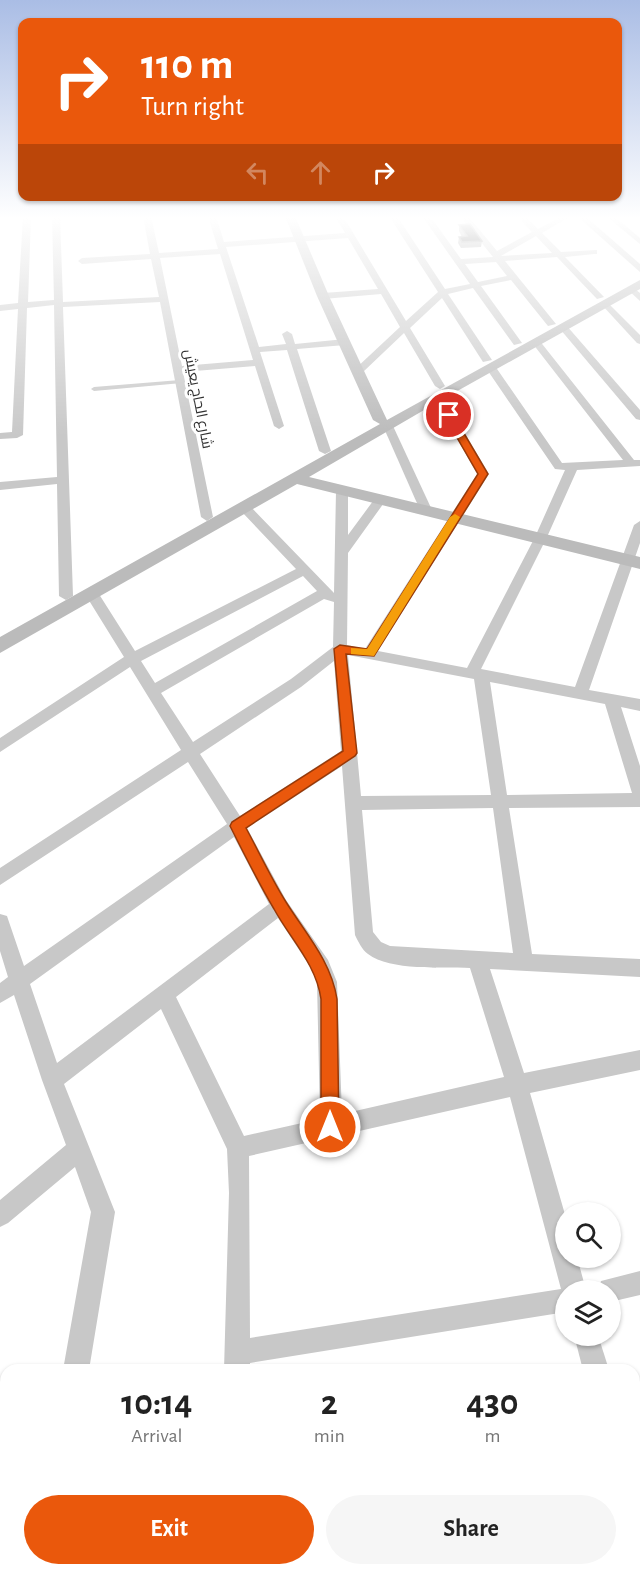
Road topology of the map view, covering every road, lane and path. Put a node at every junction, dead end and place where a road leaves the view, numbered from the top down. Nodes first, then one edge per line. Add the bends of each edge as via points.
1 (24, 289) edge
2 (58, 289) edge
3 (161, 289) edge
4 (235, 289) edge
5 (320, 289) edge
6 (441, 289) edge
7 (455, 289) edge
8 (479, 289) edge
9 (524, 289) edge
10 (592, 289) edge
11 (617, 289) edge
12 (637, 290) edge
13 (383, 291) joint
14 (443, 292) junction
15 (323, 296) junction
16 (163, 299) junction
17 (602, 300) junction
18 (58, 304) junction
19 (23, 306) junction
20 (0, 308) edge
21 (557, 325) junction
22 (405, 328) junction
23 (287, 334) dead end
24 (640, 341) edge
25 (345, 342) junction
26 (536, 342) junction
27 (517, 343) junction
28 (291, 346) junction
29 (255, 350) junction
30 (259, 363) junction
31 (489, 364) junction
32 (177, 369) junction
33 (358, 370) junction
34 (180, 382) junction
35 (94, 389) dead end
36 (439, 391) junction
37 (640, 417) edge
38 (384, 423) junction
39 (279, 426) dead end
40 (0, 436) edge
41 (325, 451) junction
42 (636, 463) edge
43 (572, 467) junction
44 (296, 479) junction
45 (63, 480) junction
46 (0, 486) edge
47 (342, 491) junction
48 (380, 500) junction
49 (245, 507) junction
50 (426, 510) junction
51 (207, 517) junction
52 (455, 517) junction
53 (640, 525) edge
54 (541, 537) junction
55 (341, 553) junction
56 (634, 562) edge
57 (304, 570) junction
58 (326, 592) junction
59 (92, 594) junction
60 (66, 596) junction
61 (340, 609) junction
62 (0, 633) edge
63 (0, 646) edge
64 (340, 649) junction
65 (370, 654) junction
66 (134, 658) junction
67 (477, 673) junction
68 (154, 690) junction
69 (581, 692) junction
70 (611, 698) junction
71 (640, 705) edge
72 (0, 746) edge
73 (191, 753) junction
74 (350, 753) junction
75 (640, 793) edge
76 (499, 800) junction
77 (640, 800) edge
78 (354, 803) junction
79 (237, 826) junction
80 (0, 877) edge
81 (280, 906) junction
82 (0, 922) edge
83 (477, 960) junction
84 (524, 962) junction
85 (640, 968) edge
86 (20, 980) junction
87 (0, 994) edge
88 (164, 994) junction
89 (640, 1060) edge
90 (52, 1080) junction
91 (517, 1085) junction
92 (330, 1127) junction
93 (238, 1148) junction
94 (79, 1149) junction
95 (0, 1215) edge
96 (571, 1280) edge
97 (640, 1283) edge
98 (621, 1287) edge
99 (555, 1302) edge
100 (589, 1346) edge
101 (237, 1361) edge
102 (77, 1364) edge
103 (594, 1364) edge

1 - 19 street
2 - 18 street
3 - 16 street, شارع الحاج يعيش
4 - 29 street
5 - 15 main road
6 - 14 street
7 - 14 street
8 - 27 street
9 - 21 street
10 - 17 street
11 - 17 main road
12 - 17 main road
13 - 15 street
13 - 22 street
14 - 22 street
14 - 31 street
15 - 25 main road
16 - 18 street
16 - 32 street, شارع الحاج يعيش
17 - 21 main road
17 - 24 street
18 - 19 street
18 - 45 street
19 - 20 street
19 - 40 street via 17,435
21 - 26 main road
21 - 27 main road
21 - 37 street
22 - 33 street
22 - 36 street
23 - 28 street
25 - 28 street
25 - 33 main road
26 - 31 main road
26 - 42 street
27 - 31 main road
28 - 29 street
28 - 41 street
29 - 30 street
30 - 32 street
30 - 39 street
31 - 36 main road
31 - 43 street via 559,468
32 - 34 street, شارع الحاج يعيش
33 - 38 main road
34 - 35 lane
34 - 51 street, شارع الحاج يعيش
36 - 38 main road
36 - 52 street via 483,474
38 - 41 main road
38 - 44 main road
38 - 50 street
41 - 51 main road
42 - 43 street
43 - 54 street
44 - 47 main road
44 - 49 main road
45 - 46 street
45 - 60 street
47 - 48 main road
47 - 55 street
48 - 50 main road
48 - 55 street
49 - 57 street
49 - 59 main road
50 - 52 main road
51 - 60 main road
52 - 54 main road
52 - 65 street
53 - 56 street
54 - 56 main road
54 - 67 street
55 - 61 street
56 - 69 street
57 - 58 street
57 - 66 street
58 - 61 street
58 - 68 street
59 - 63 main road
59 - 66 street
60 - 62 main road
61 - 64 street
64 - 65 street
64 - 73 street
64 - 74 street
65 - 67 street
66 - 68 street
66 - 72 street
67 - 69 street
67 - 76 street
68 - 73 street
69 - 70 street
70 - 71 street
70 - 75 street
73 - 79 street
73 - 80 street
74 - 78 street
74 - 79 street
76 - 77 street
76 - 78 street
76 - 84 street
78 - 83 street via 364,935 374,948 389,955
79 - 81 street
79 - 86 street
81 - 88 street
81 - 92 street via 321,966 327,982
82 - 86 street
83 - 84 street
83 - 91 street
84 - 85 street
86 - 87 street
86 - 90 street
88 - 90 street
88 - 93 street
89 - 91 street
90 - 94 street
91 - 92 street
91 - 96 street
92 - 93 street
93 - 101 street
94 - 95 street
94 - 102 street via 103,1212
97 - 98 street
99 - 101 street
100 - 103 street

